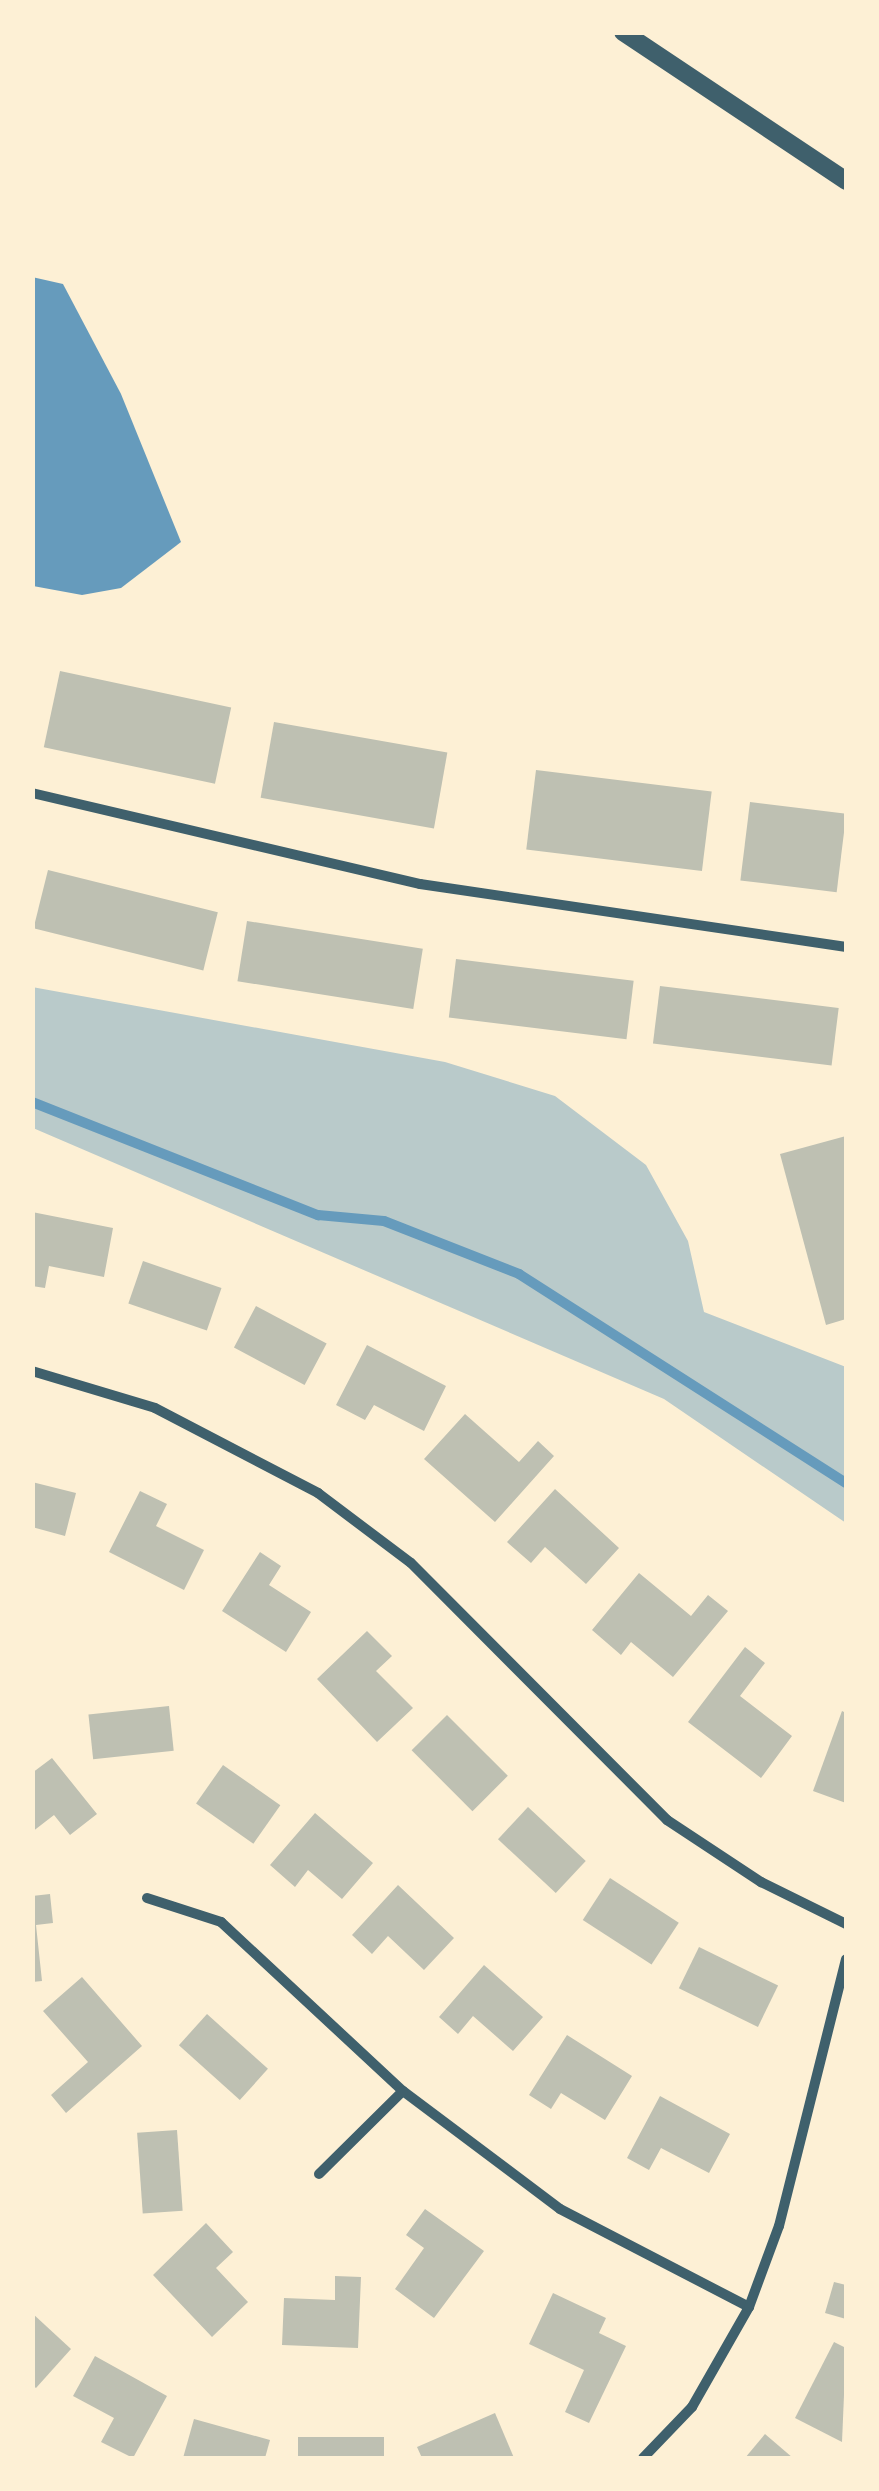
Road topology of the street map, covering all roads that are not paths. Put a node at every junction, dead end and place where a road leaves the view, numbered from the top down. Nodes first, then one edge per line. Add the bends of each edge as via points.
1 (622, 32) edge
2 (846, 181) edge
3 (32, 793) edge
4 (846, 947) edge
5 (32, 1371) edge
6 (148, 1898) dead end
7 (846, 1924) edge
8 (846, 1959) edge
9 (403, 2092) junction
10 (319, 2174) dead end
11 (749, 2307) junction
12 (643, 2458) edge

1 - 2 street
3 - 4 street via 420,884
5 - 7 street via 155,1408 318,1492 412,1564 667,1820 761,1882
6 - 9 street via 221,1922
8 - 11 street via 780,2226
9 - 10 street
9 - 11 street via 560,2209
11 - 12 street via 692,2407

